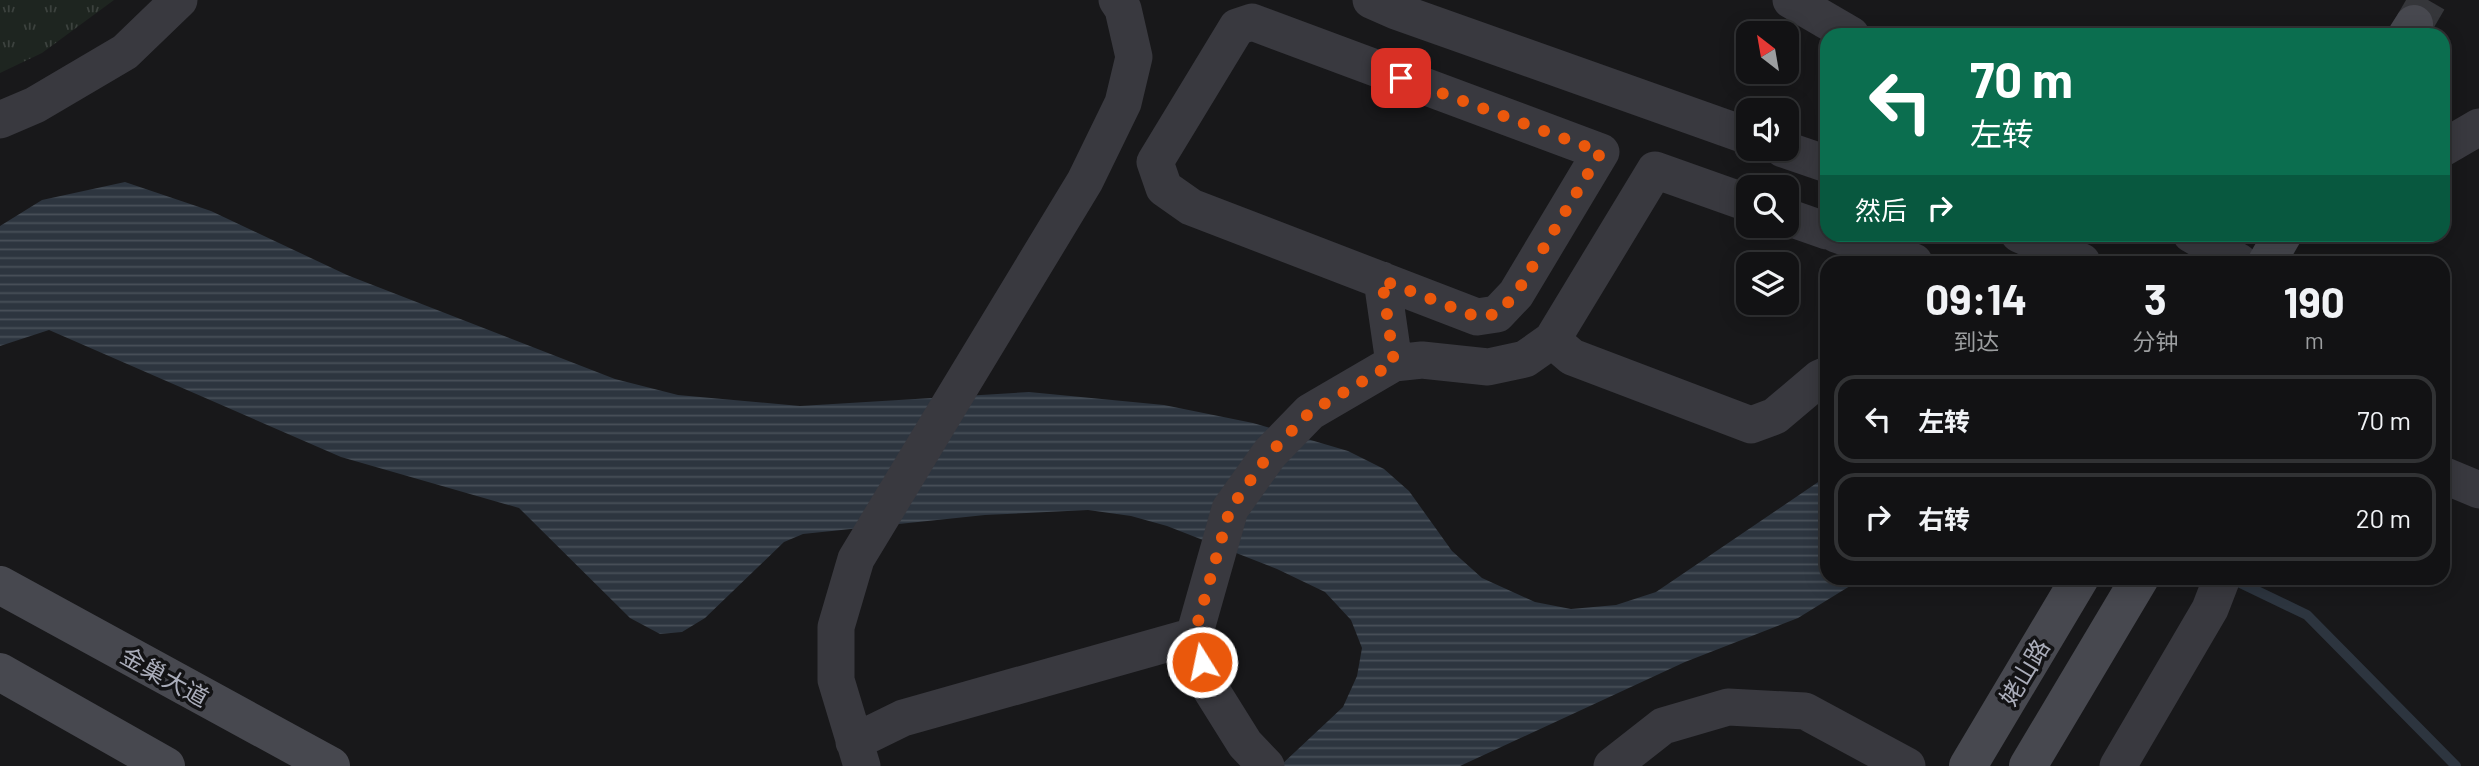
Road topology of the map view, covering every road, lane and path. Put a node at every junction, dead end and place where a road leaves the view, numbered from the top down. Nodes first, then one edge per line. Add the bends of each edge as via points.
1 (179, 0) edge
2 (1117, 0) edge
3 (1371, 0) edge
4 (1791, 0) edge
5 (1839, 28) edge
6 (0, 120) edge
7 (2479, 127) edge
8 (1736, 132) edge
9 (2450, 144) edge
10 (1600, 154) junction
11 (1799, 154) edge
12 (1820, 162) edge
13 (1656, 170) junction
14 (1736, 199) edge
15 (1799, 221) edge
16 (1820, 229) edge
17 (1858, 242) edge
18 (2205, 242) edge
19 (2043, 247) edge
20 (1897, 256) edge
21 (2066, 256) edge
22 (2229, 256) edge
23 (1382, 280) junction
24 (1552, 340) junction
25 (1394, 363) junction
26 (1820, 378) edge
27 (2450, 478) edge
28 (2479, 490) edge
29 (0, 585) edge
30 (2076, 585) edge
31 (2136, 585) edge
32 (2219, 585) edge
33 (1194, 636) junction
34 (0, 672) edge
35 (858, 754) edge
36 (1255, 755) edge
37 (166, 766) edge
38 (331, 766) edge
39 (1612, 766) edge
40 (1907, 766) edge
41 (1968, 766) edge
42 (2028, 766) edge
43 (2118, 766) edge

1 - 6 street via 125,52 35,105
2 - 35 street via 1134,57 1124,103 1086,181 856,559 836,627 836,680
3 - 8 street
4 - 5 street
7 - 9 street
10 - 13 street
10 - 23 street via 1516,294 1497,314 1477,317
10 - 23 street via 1252,22 1237,27 1155,162 1164,188 1191,206
11 - 12 street
13 - 14 street
13 - 24 street
15 - 16 street
17 - 20 street
18 - 22 street
19 - 21 street
23 - 25 street
24 - 25 street via 1525,359 1488,367 1422,360
24 - 26 street via 1572,357 1751,425 1775,415
25 - 33 street via 1310,412 1270,453 1230,509
27 - 28 street
29 - 38 main road, 金巢大道
30 - 41 main road, 姥山路
31 - 42 main road
32 - 43 street via 2210,609
33 - 35 street via 903,718
33 - 36 street via 1210,688
34 - 37 main road
39 - 40 street via 1663,726 1728,707 1805,711

